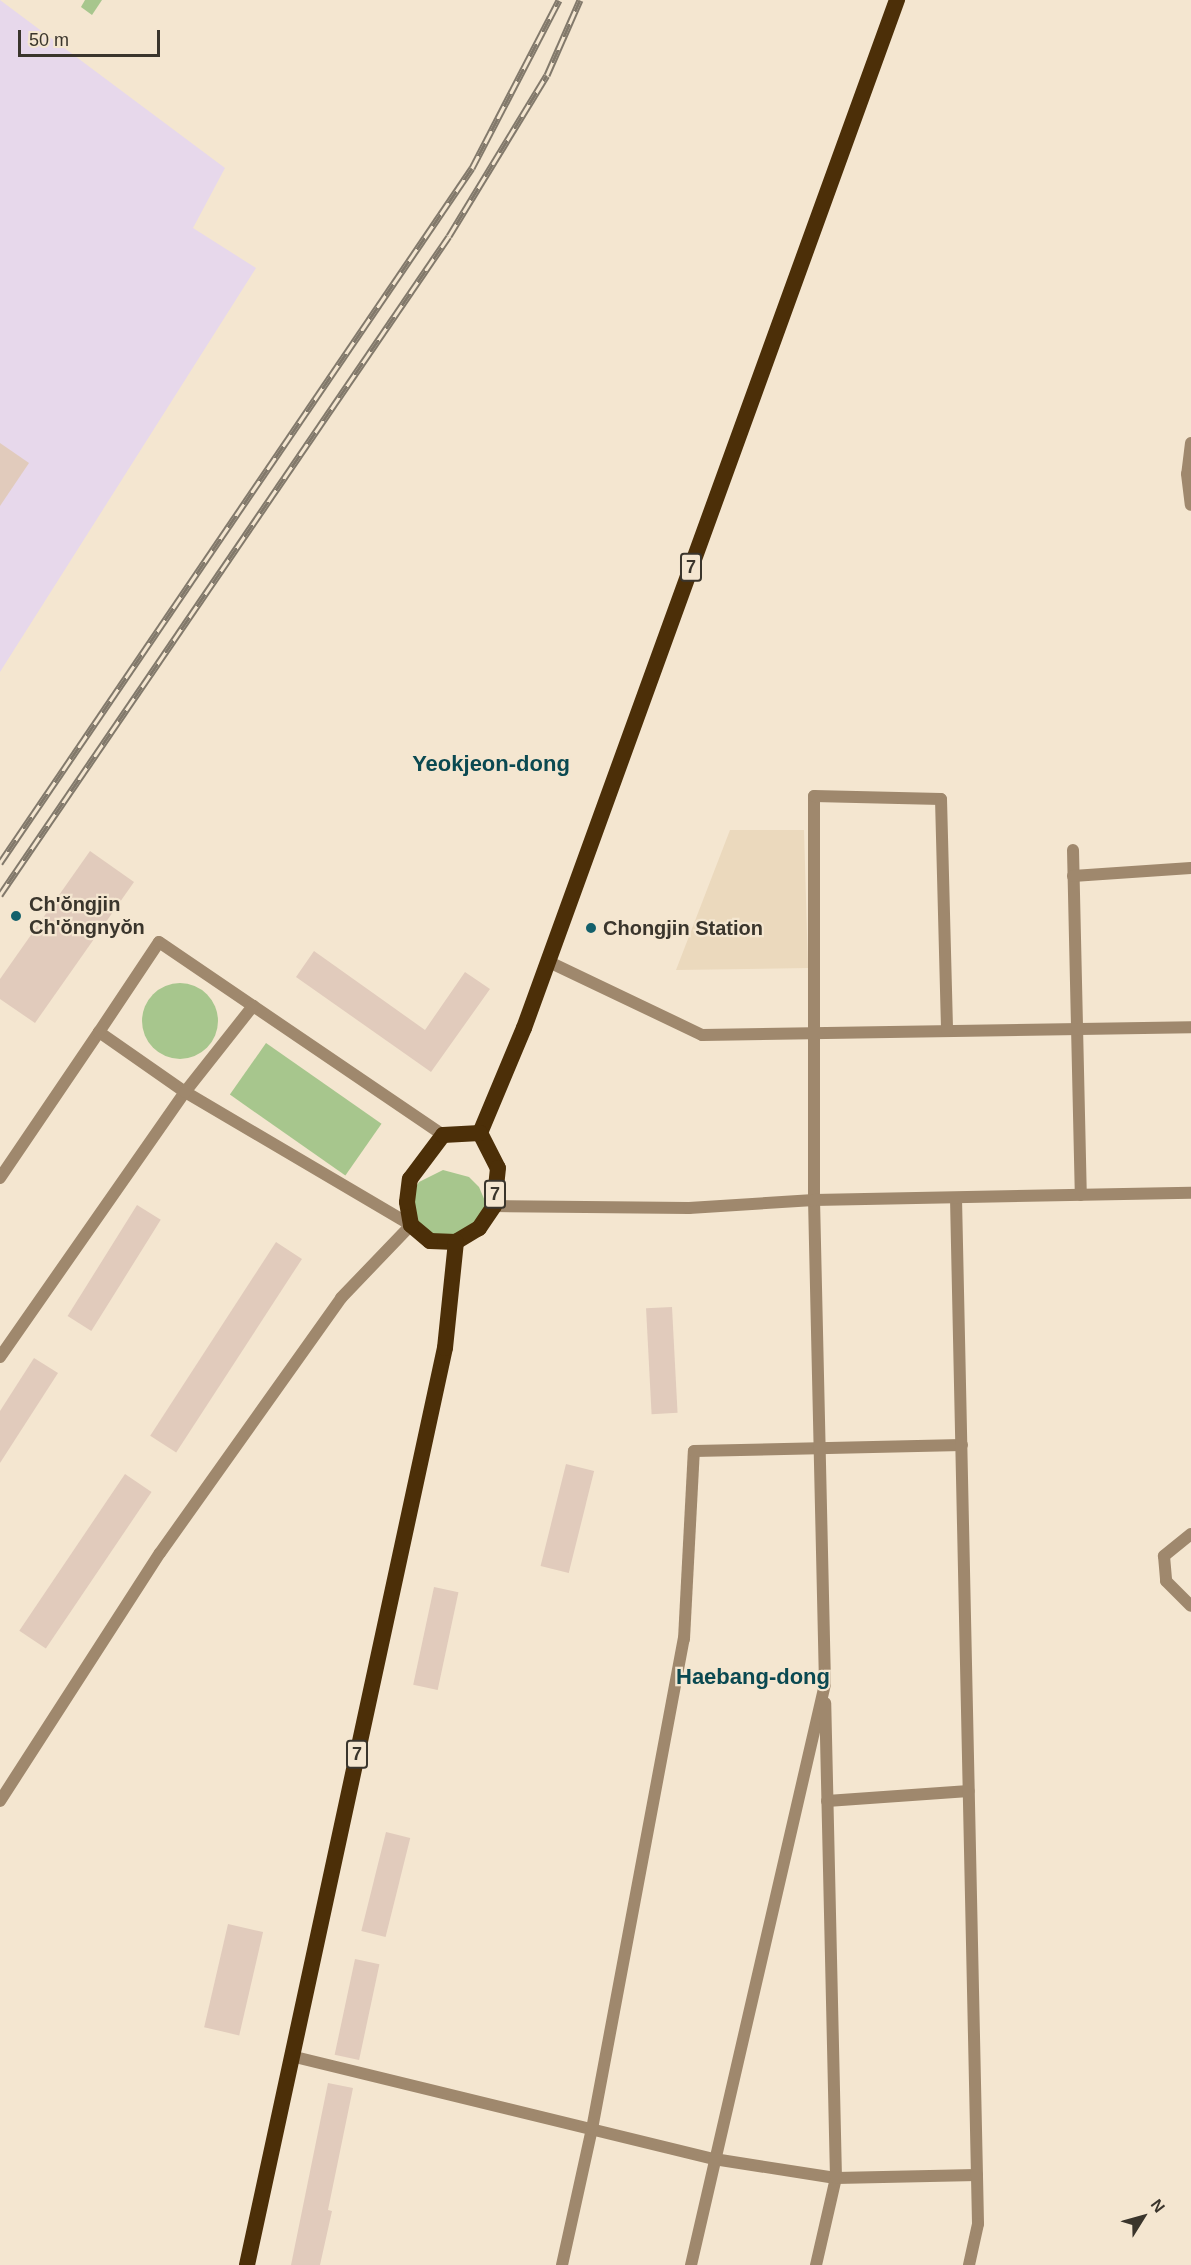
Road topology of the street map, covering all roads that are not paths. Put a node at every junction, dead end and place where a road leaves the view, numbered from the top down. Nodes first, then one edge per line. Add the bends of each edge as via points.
1 (897, 0) edge
2 (1191, 443) edge
3 (1191, 505) edge
4 (1073, 850) dead end
5 (1191, 868) edge
6 (1073, 876) junction
7 (547, 961) junction
8 (253, 1006) junction
9 (1191, 1027) edge
10 (1077, 1029) junction
11 (947, 1031) junction
12 (99, 1032) junction
13 (813, 1033) junction
14 (185, 1092) junction
15 (480, 1133) junction
16 (443, 1135) junction
17 (0, 1178) edge
18 (1191, 1193) edge
19 (1081, 1195) junction
20 (957, 1198) junction
21 (814, 1200) junction
22 (494, 1206) junction
23 (411, 1225) junction
24 (456, 1242) junction
25 (0, 1358) edge
26 (962, 1445) junction
27 (819, 1448) junction
28 (1191, 1534) edge
29 (1191, 1606) edge
30 (825, 1684) junction
31 (969, 1791) junction
32 (827, 1801) junction
33 (0, 1802) edge
34 (291, 2056) junction
35 (592, 2129) junction
36 (714, 2159) junction
37 (977, 2175) junction
38 (836, 2178) junction
39 (247, 2265) edge
40 (562, 2265) edge
41 (692, 2265) edge
42 (816, 2265) edge
43 (969, 2265) edge

1 - 7 highway, 7
2 - 3 street via 1187,474
4 - 6 street
5 - 6 street
6 - 10 street
7 - 13 street via 702,1035
7 - 15 highway, 7
8 - 12 street via 159,942
8 - 14 street
8 - 16 street
9 - 10 street
10 - 11 street
10 - 19 street
11 - 13 street
11 - 13 street via 941,799 814,796
12 - 14 street
12 - 17 street
13 - 21 street
14 - 23 street
14 - 25 street
15 - 16 highway
15 - 22 highway, 7 via 498,1168
16 - 23 highway via 410,1179 407,1202
18 - 19 street
19 - 20 street
20 - 21 street
20 - 26 street
21 - 22 street via 689,1208
21 - 27 street
22 - 24 highway, 7 via 479,1228
23 - 24 highway via 430,1240
23 - 33 street via 334,1308 160,1553
24 - 34 highway, 7 via 445,1348
26 - 27 street
26 - 31 street
27 - 30 street
27 - 35 street via 694,1451 684,1639
28 - 29 street via 1164,1556 1166,1581
30 - 32 street
30 - 36 street
31 - 32 street
31 - 37 street
32 - 38 street
34 - 35 street
34 - 39 highway, 7
35 - 36 street
35 - 40 street
36 - 38 street
36 - 41 street
37 - 38 street
37 - 43 street via 978,2224
38 - 42 street

